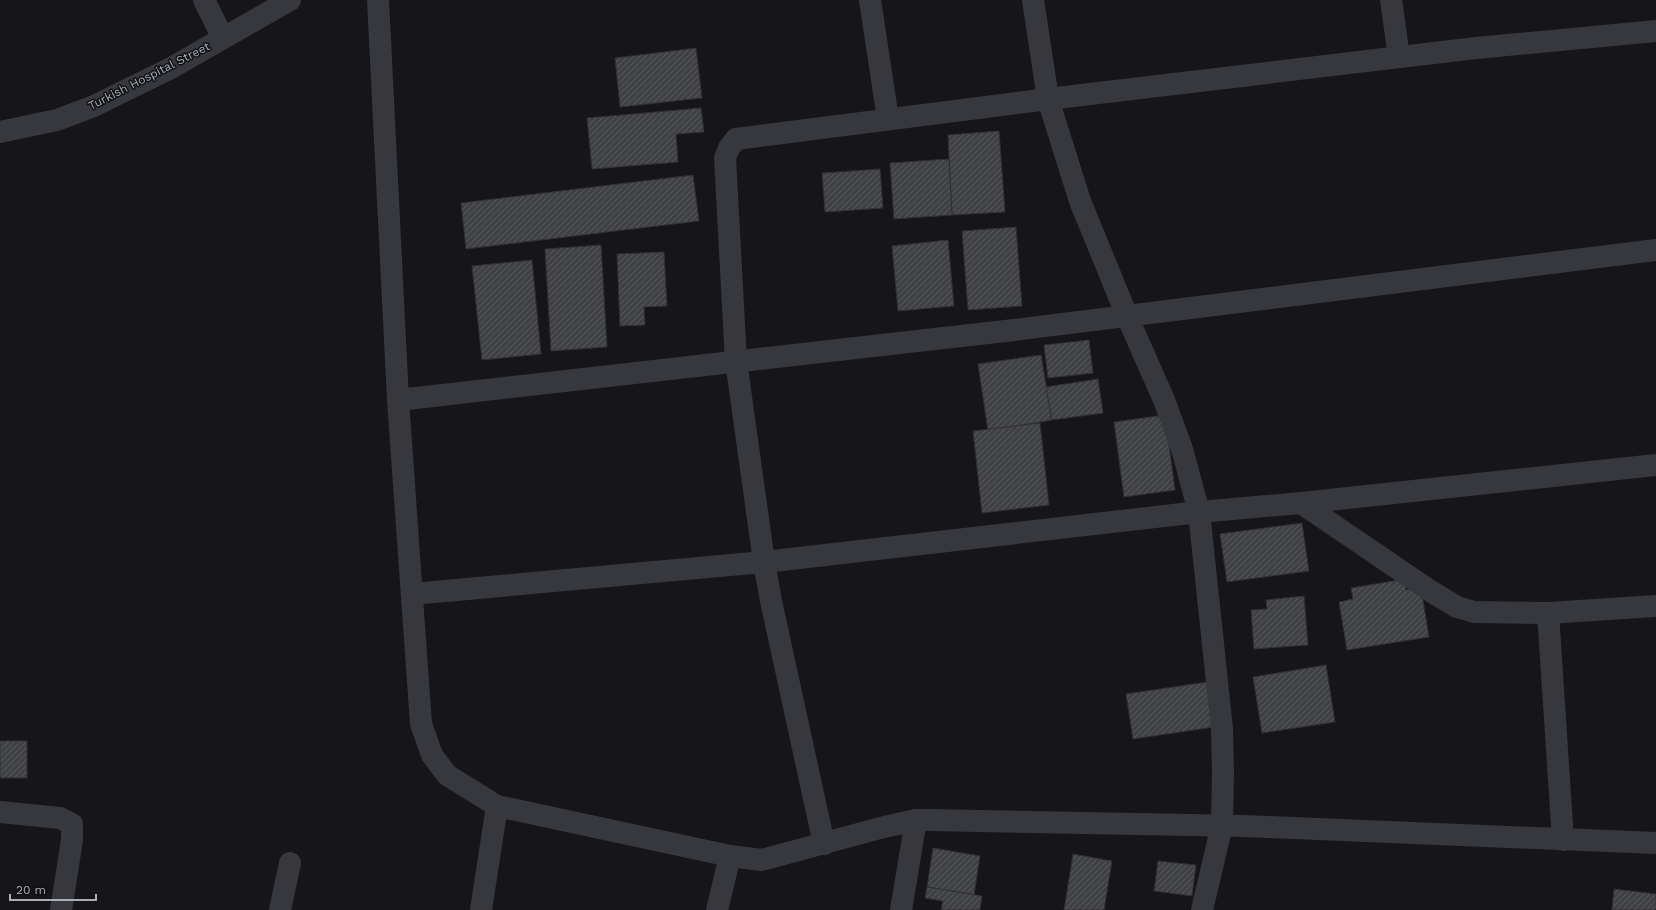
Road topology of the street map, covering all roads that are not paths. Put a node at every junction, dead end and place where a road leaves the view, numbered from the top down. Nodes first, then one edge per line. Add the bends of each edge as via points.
1 (204, 0) edge
2 (290, 0) edge
3 (378, 0) edge
4 (870, 0) edge
5 (1033, 0) edge
6 (1391, 0) edge
7 (1656, 31) edge
8 (223, 38) junction
9 (1399, 57) junction
10 (1048, 99) junction
11 (888, 119) junction
12 (0, 132) edge
13 (1656, 250) edge
14 (1127, 316) junction
15 (736, 360) junction
16 (398, 400) junction
17 (1656, 465) edge
18 (1301, 503) junction
19 (1199, 512) junction
20 (764, 562) junction
21 (412, 594) junction
22 (1656, 606) edge
23 (1548, 614) junction
24 (497, 806) junction
25 (0, 812) edge
26 (916, 820) junction
27 (1222, 825) junction
28 (1563, 840) junction
29 (1656, 843) edge
30 (824, 844) junction
31 (730, 856) junction
32 (290, 864) dead end
33 (61, 910) edge
34 (280, 910) edge
35 (481, 910) edge
36 (717, 910) edge
37 (901, 910) edge
38 (1202, 910) edge

1 - 8 street
2 - 8 street, Turkish Hospital Street
3 - 16 street
4 - 11 street
5 - 10 street
6 - 9 street
7 - 9 street
8 - 12 street, Turkish Hospital Street via 171,68 94,106 57,120
9 - 10 street
10 - 11 street
10 - 14 street via 1080,201
11 - 15 street via 736,139 729,148 726,158
13 - 14 street
14 - 15 street
14 - 19 street via 1164,400 1182,449
15 - 16 street
15 - 20 street
16 - 21 street
17 - 18 street
18 - 19 street
18 - 23 street via 1457,607 1474,612
19 - 20 street
19 - 27 street via 1222,729
20 - 21 street
20 - 30 street
21 - 24 street via 421,724 432,755 447,775
22 - 23 street
23 - 28 street
24 - 31 street
24 - 35 street
25 - 33 street via 60,818 72,824 72,840
26 - 27 street
26 - 30 street
26 - 37 street
27 - 28 street
27 - 38 street
28 - 29 street
30 - 31 street via 762,860
31 - 36 street
32 - 34 street

